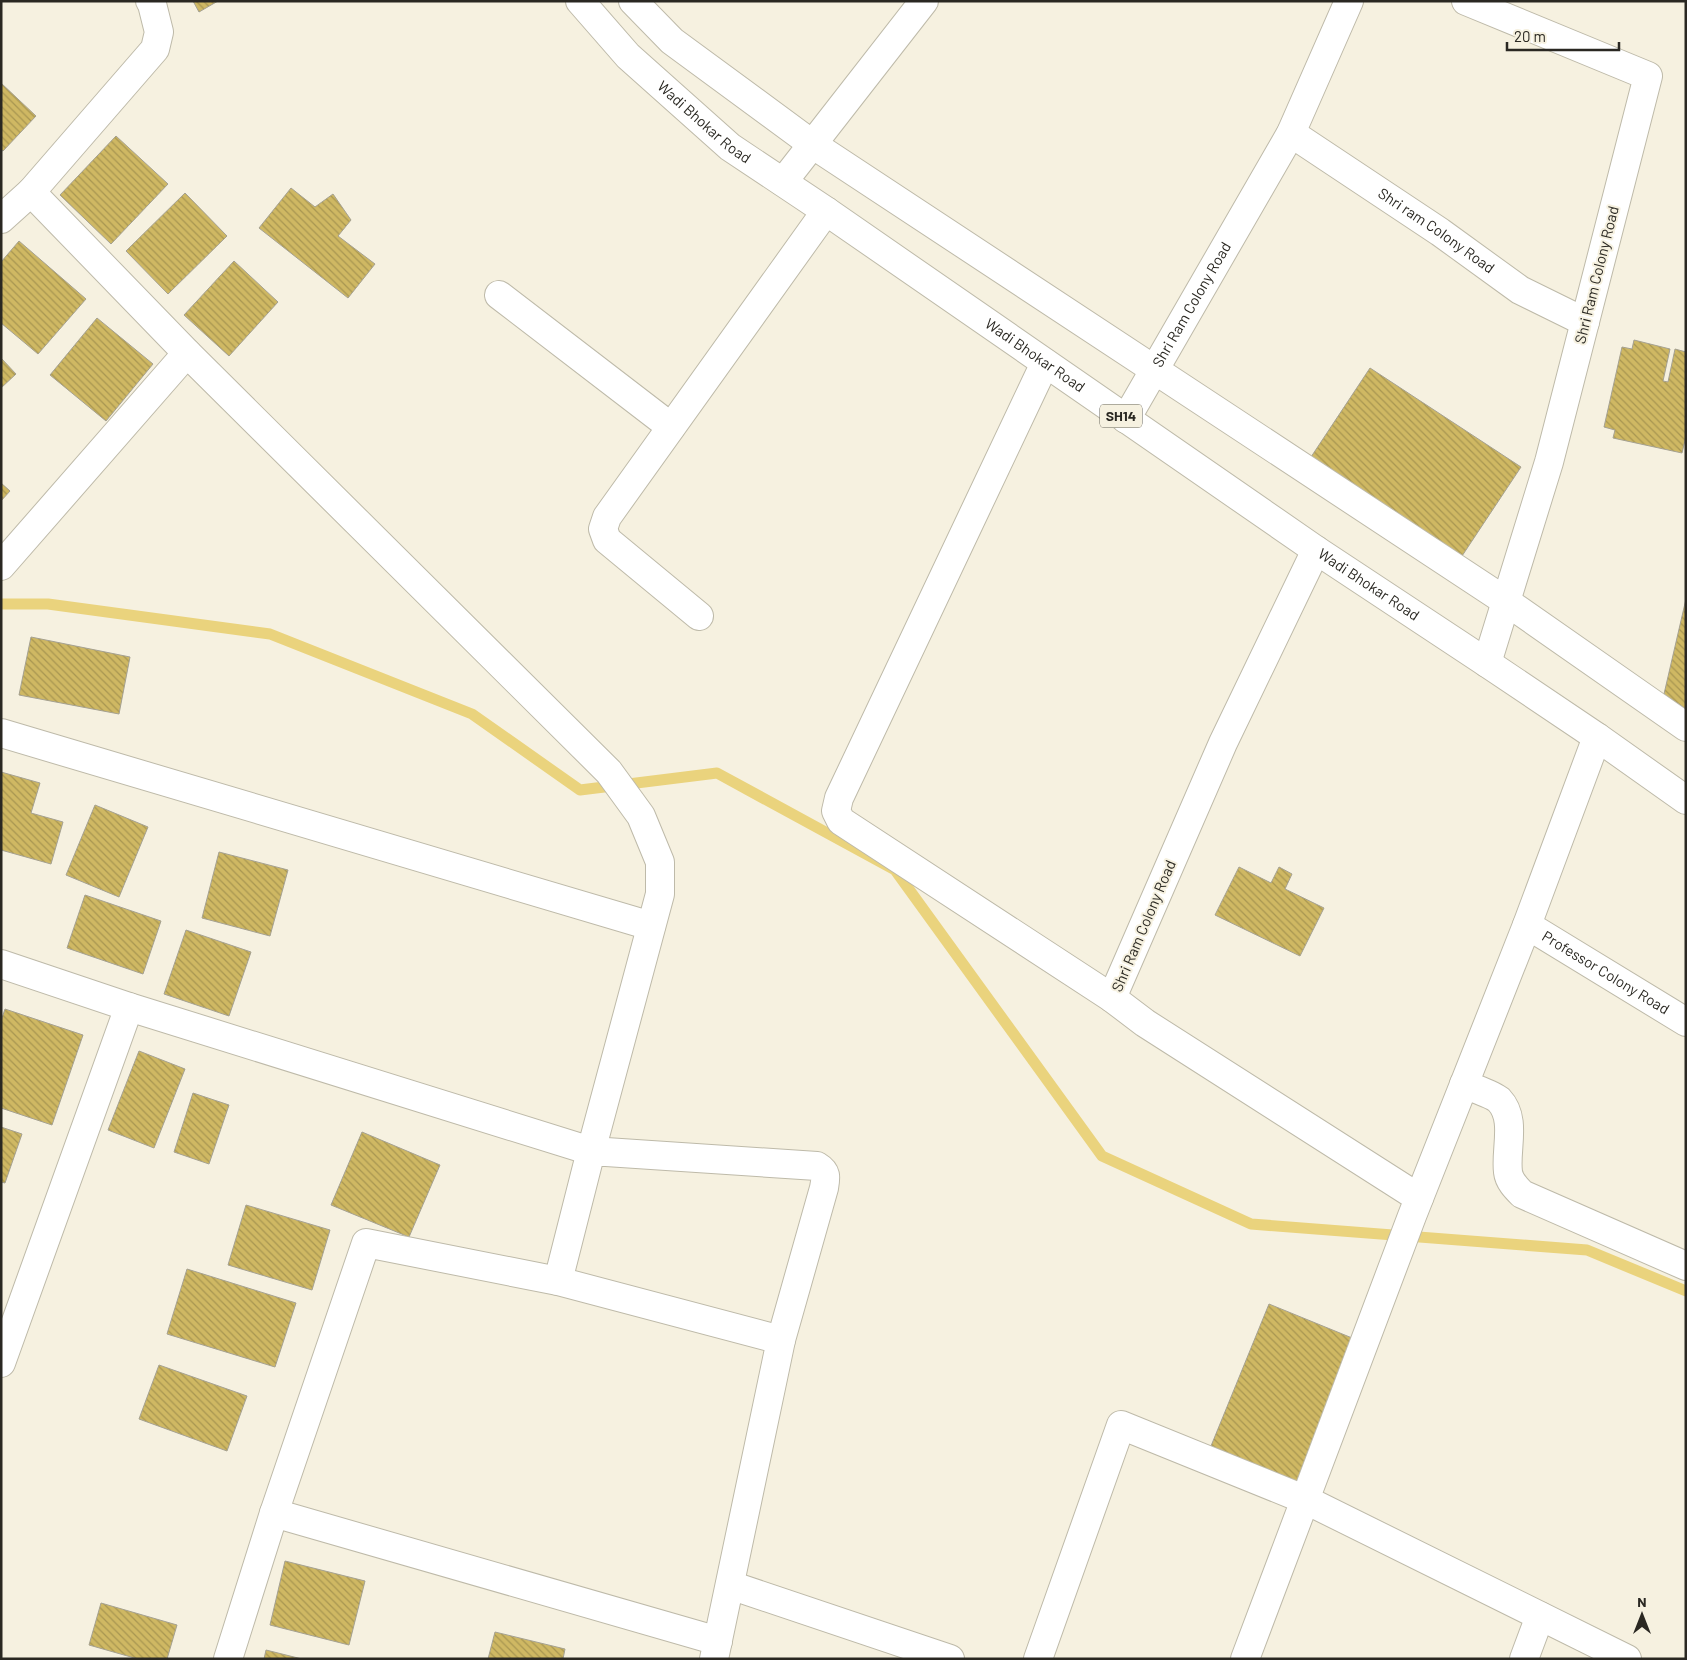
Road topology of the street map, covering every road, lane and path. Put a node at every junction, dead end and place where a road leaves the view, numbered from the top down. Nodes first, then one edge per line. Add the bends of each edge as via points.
1 (150, 1) edge
2 (580, 1) edge
3 (633, 1) edge
4 (924, 1) edge
5 (1349, 1) edge
6 (1466, 1) edge
7 (1291, 133) junction
8 (812, 144) junction
9 (783, 182) junction
10 (31, 192) junction
11 (826, 211) junction
12 (1, 219) edge
13 (499, 295) dead end
14 (1585, 322) junction
15 (187, 353) junction
16 (1045, 363) junction
17 (1154, 370) junction
18 (1126, 419) junction
19 (671, 427) junction
20 (1316, 550) junction
21 (1, 566) edge
22 (1507, 602) junction
23 (700, 616) dead end
24 (1488, 663) junction
25 (1686, 727) edge
26 (1, 732) edge
27 (1597, 737) junction
28 (1686, 800) edge
29 (1527, 925) junction
30 (651, 926) junction
31 (1, 964) edge
32 (1112, 998) junction
33 (129, 1007) junction
34 (1686, 1022) edge
35 (1464, 1084) junction
36 (591, 1151) junction
37 (1415, 1207) junction
38 (1686, 1266) edge
39 (558, 1281) junction
40 (781, 1340) junction
41 (1, 1363) edge
42 (1306, 1500) junction
43 (274, 1513) junction
44 (730, 1585) junction
45 (1540, 1616) junction
46 (716, 1650) edge
47 (228, 1659) edge
48 (950, 1659) edge
49 (1038, 1659) edge
50 (1246, 1659) edge
51 (1524, 1659) edge
52 (1627, 1659) edge

1 - 10 street via 159,32 155,49
2 - 9 street, Wadi Bhokar Road / SH14 via 628,56 730,147
3 - 8 street via 672,41
4 - 8 street
5 - 7 street, Shri Ram Colony Road
6 - 14 street, Shri Ram Colony Road via 1648,76
7 - 14 street, Shri ram Colony Road via 1440,232 1520,290
7 - 17 street, Shri Ram Colony Road
8 - 9 street
8 - 17 street
9 - 11 street, Wadi Bhokar Road / SH14
10 - 12 street
10 - 15 street
11 - 16 street, Wadi Bhokar Road / SH14
11 - 19 street
13 - 19 street
14 - 22 street, Shri Ram Colony Road via 1549,462
15 - 21 street
15 - 30 street via 609,772 641,816 660,862 660,894
16 - 18 street, Wadi Bhokar Road / SH14
16 - 32 street via 839,798 836,811 841,821
17 - 18 street, Shri Ram Colony Road
17 - 22 street
18 - 20 street, Wadi Bhokar Road / SH14
19 - 23 street via 607,517 603,529 607,540
20 - 24 street, Wadi Bhokar Road / SH14
20 - 32 street, Shri Ram Colony Road via 1223,743
22 - 24 street, Shri Ram Colony Road
22 - 25 street
24 - 27 street, Wadi Bhokar Road / SH14
26 - 30 street
27 - 28 street, Wadi Bhokar Road / SH14
27 - 29 street
29 - 34 street, Professor Colony Road
29 - 35 street
30 - 36 street
31 - 33 street
32 - 37 street, Shri Ram Colony Road
33 - 36 street
33 - 41 street
35 - 37 street
35 - 38 street via 1498,1099 1505,1110 1509,1126 1508,1173 1522,1194
36 - 39 street
36 - 40 street via 817,1166 824,1170 824,1188
37 - 42 street
39 - 40 street
39 - 43 street via 366,1243
40 - 44 street
42 - 45 street
42 - 49 street via 1121,1425
42 - 50 street
43 - 46 street
43 - 47 street
44 - 46 street
44 - 48 street
45 - 51 street
45 - 52 street

